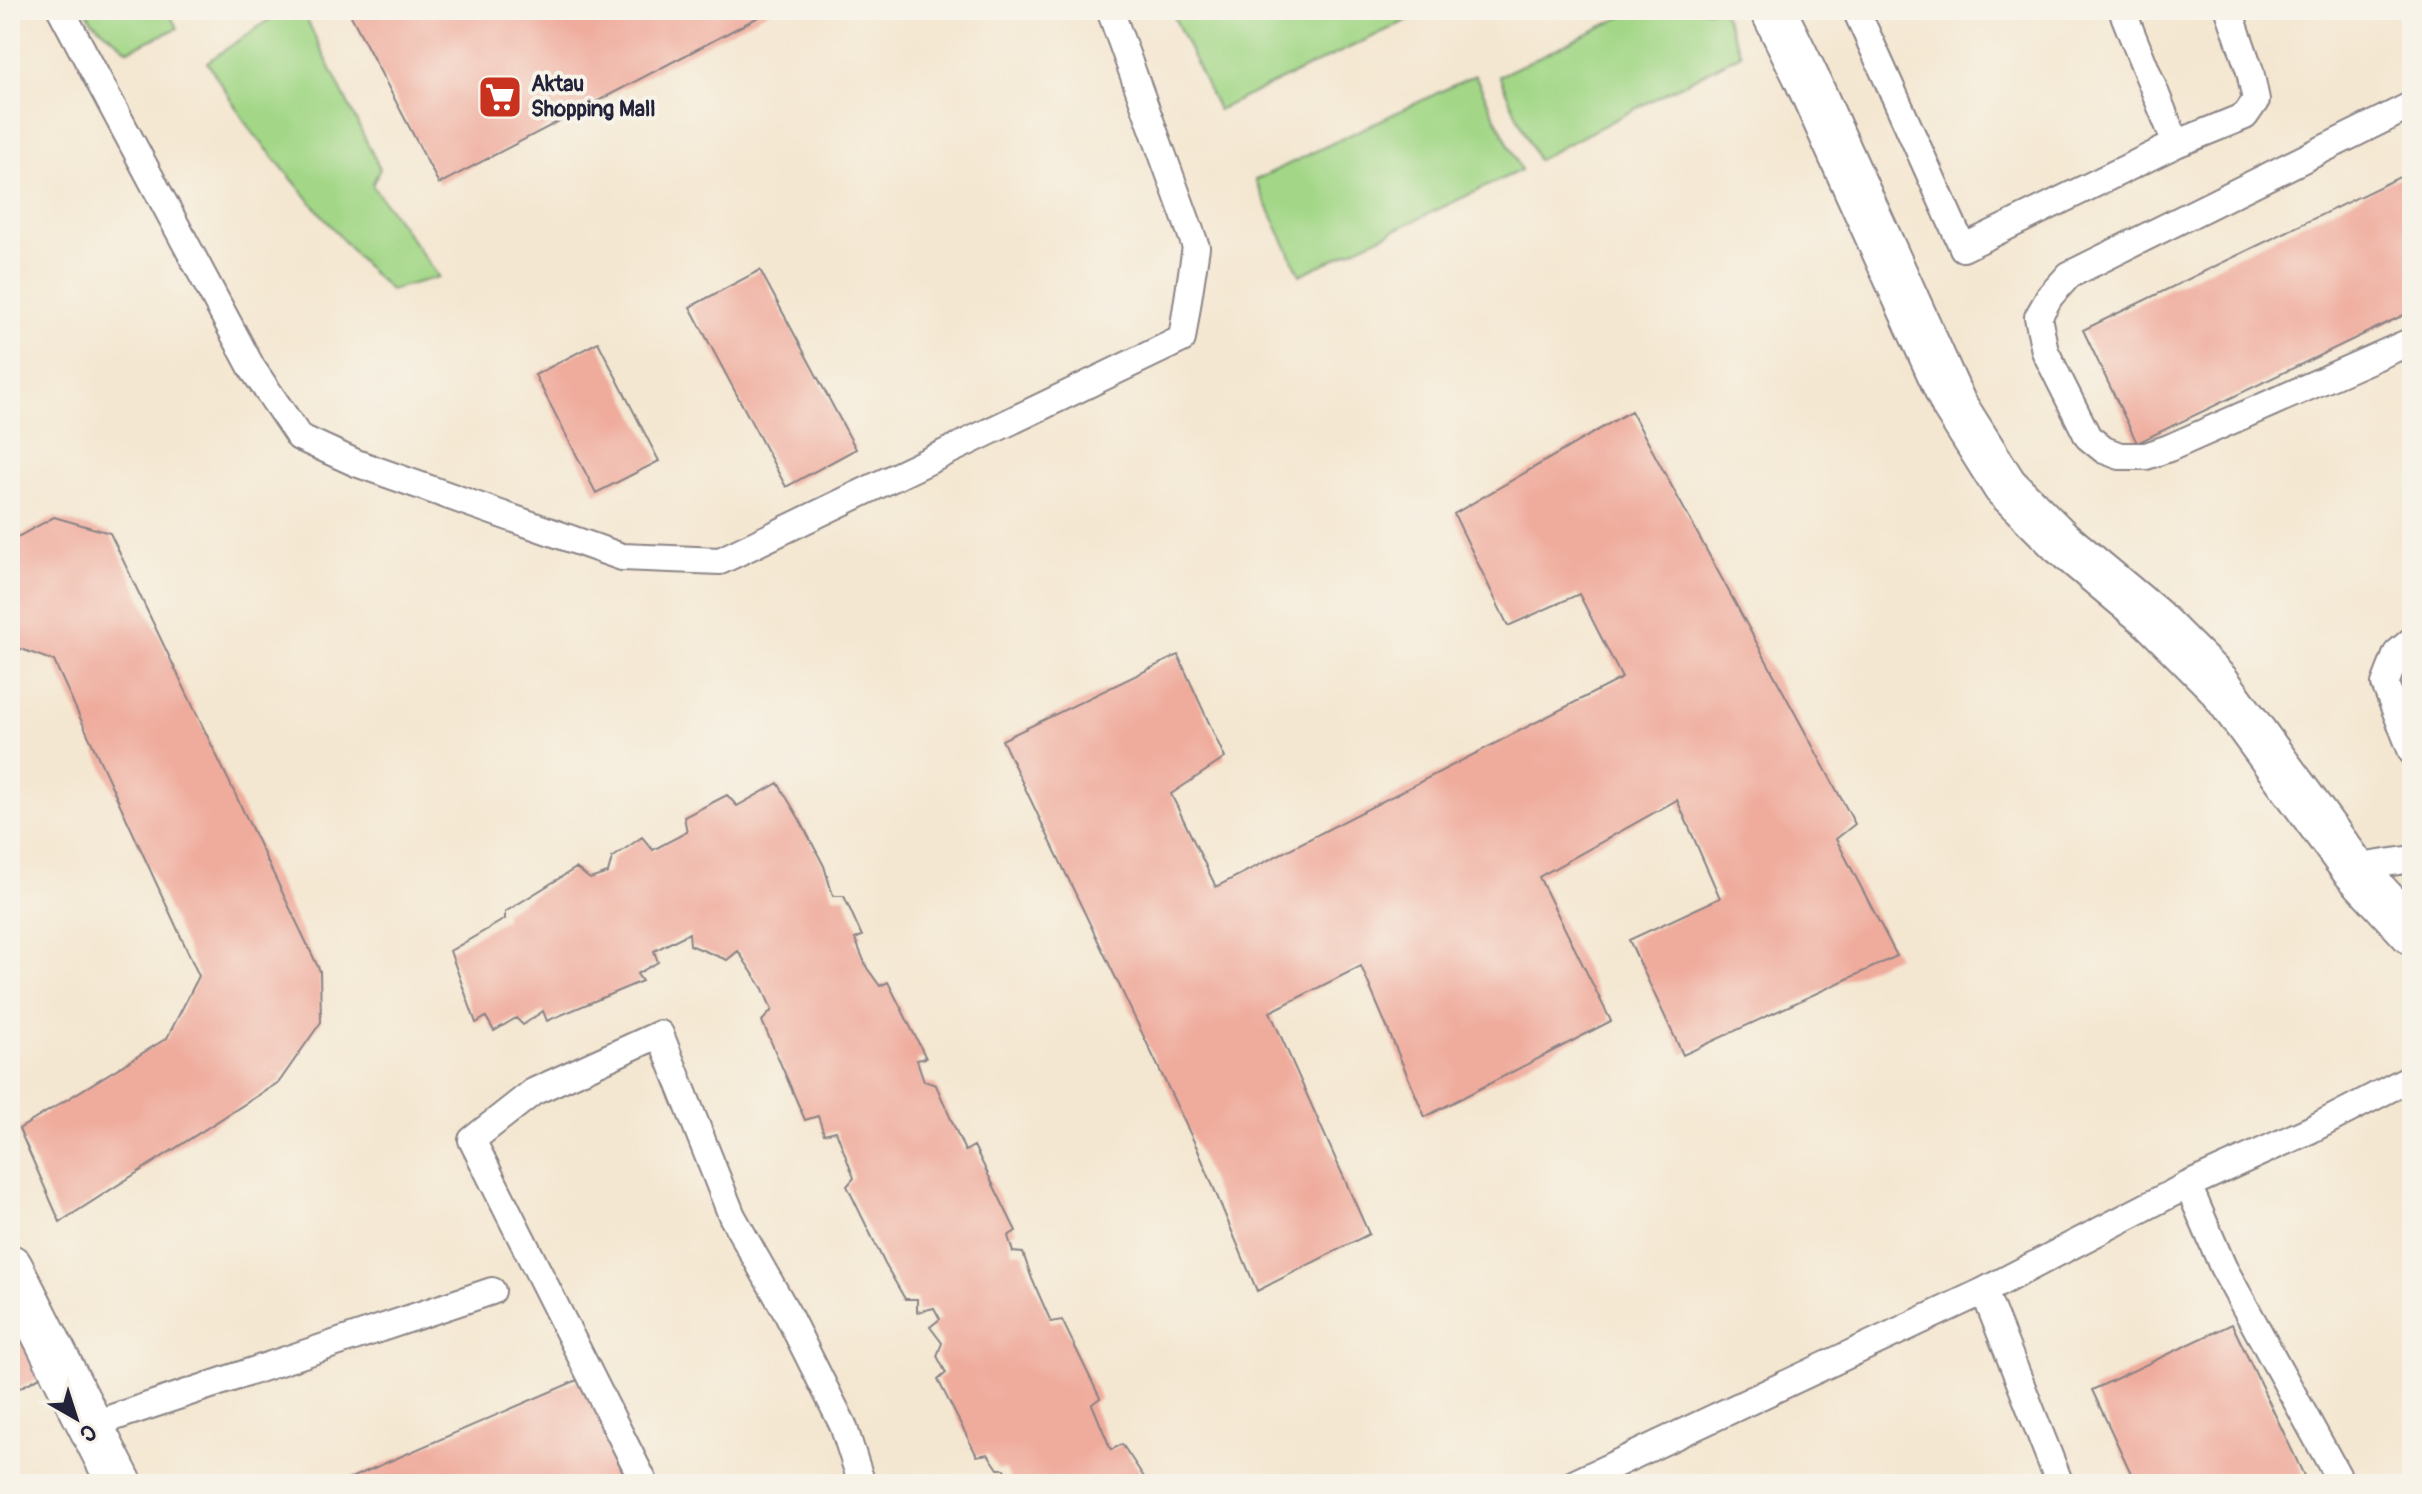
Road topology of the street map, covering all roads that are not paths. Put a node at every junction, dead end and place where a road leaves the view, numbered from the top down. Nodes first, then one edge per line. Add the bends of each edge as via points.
1 (61, 10) edge
2 (1110, 10) edge
3 (1773, 10) edge
4 (1856, 10) edge
5 (2122, 10) edge
6 (2229, 10) edge
7 (2412, 105) edge
8 (2176, 144) junction
9 (2412, 341) edge
10 (2412, 640) edge
11 (2412, 752) edge
12 (2412, 859) edge
13 (2353, 868) junction
14 (2412, 932) edge
15 (2412, 1077) edge
16 (2188, 1185) junction
17 (10, 1267) edge
18 (492, 1291) dead end
19 (1984, 1291) junction
20 (91, 1425) junction
21 (120, 1484) edge
22 (645, 1484) edge
23 (862, 1484) edge
24 (1573, 1484) edge
25 (2060, 1484) edge
26 (2342, 1484) edge

1 - 2 lane via 252,368 299,437 356,463 622,557 720,561 1182,339 1196,247
3 - 13 street via 1954,405 2005,486 2218,684
4 - 8 lane via 1963,248
5 - 8 lane
6 - 8 lane via 2256,100 2245,116
7 - 9 lane via 2069,275 2038,317 2045,351 2088,437 2120,456 2146,456 2169,448
10 - 11 lane via 2397,653 2385,684
12 - 13 lane
13 - 14 street
15 - 16 lane
16 - 19 lane
16 - 26 lane via 2223,1267
17 - 20 street
18 - 20 lane
19 - 24 lane
19 - 25 lane
20 - 21 street
22 - 23 lane via 472,1140 533,1092 660,1034 732,1216 843,1425

